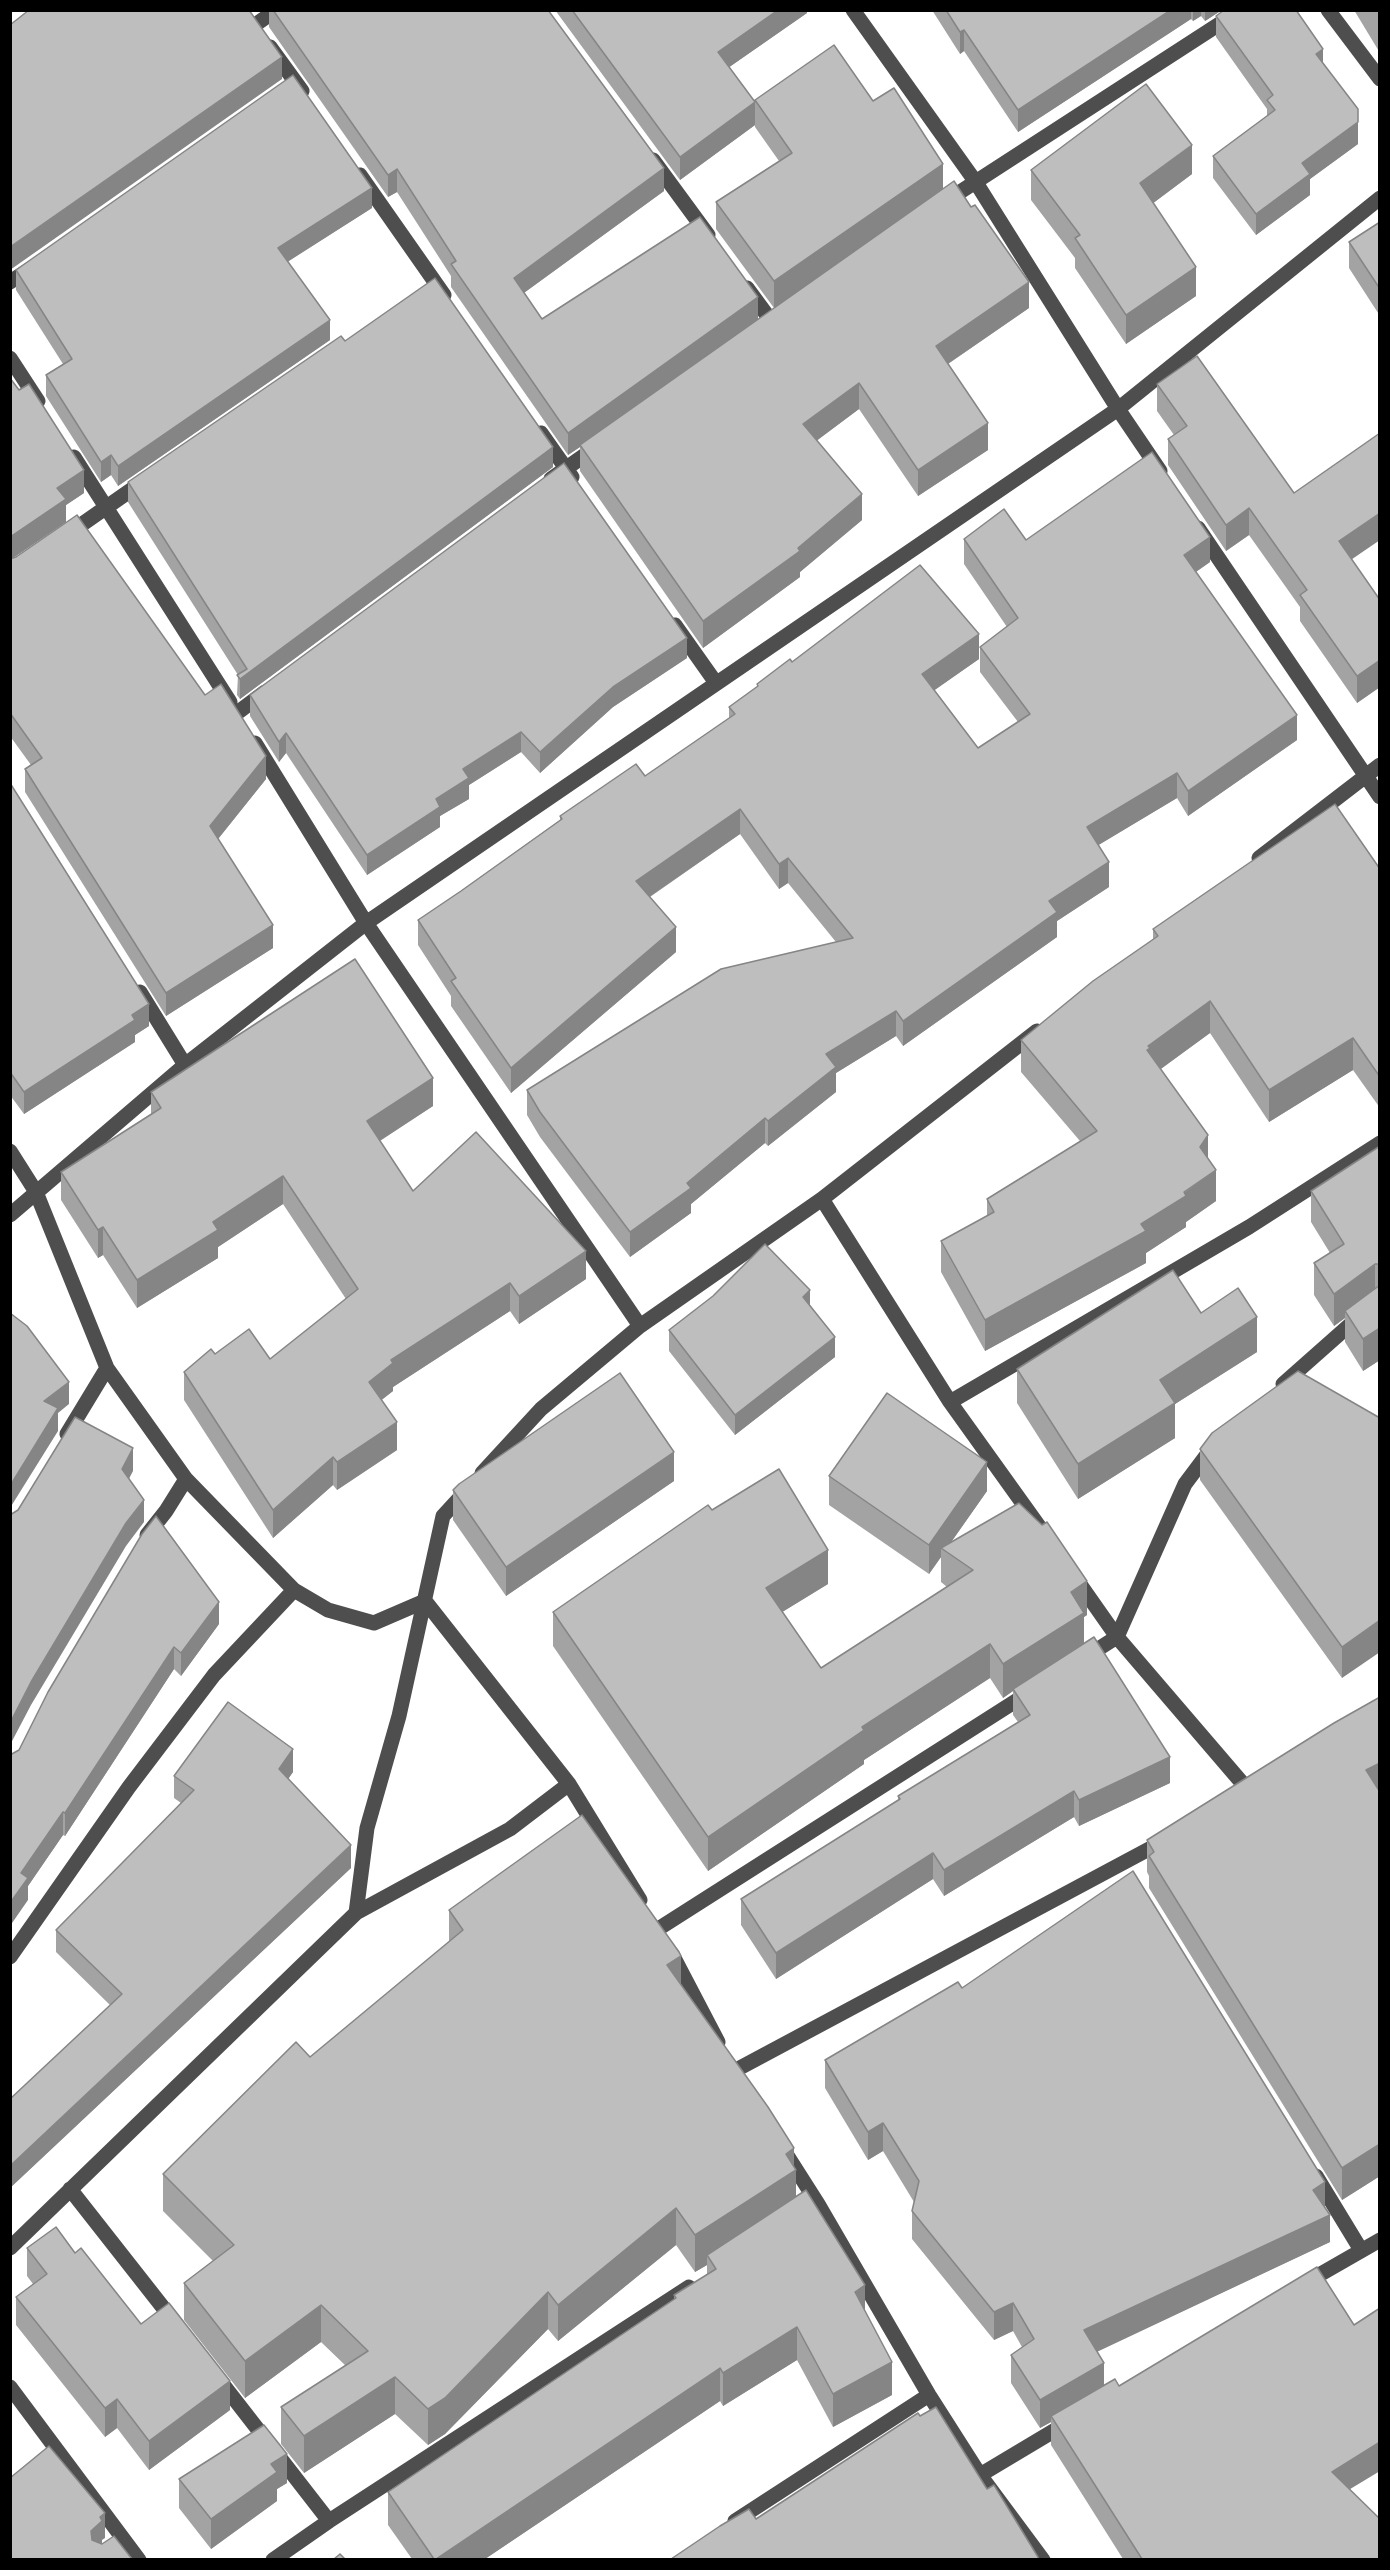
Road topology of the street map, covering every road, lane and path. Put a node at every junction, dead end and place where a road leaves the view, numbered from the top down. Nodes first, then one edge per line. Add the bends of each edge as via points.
1 (244, 10) edge
2 (276, 10) edge
3 (853, 10) edge
4 (1241, 10) edge
5 (1328, 10) edge
6 (255, 25) junction
7 (1380, 79) edge
8 (308, 101) edge
9 (647, 152) edge
10 (354, 167) edge
11 (975, 181) junction
12 (1380, 198) edge
13 (927, 214) edge
14 (716, 246) edge
15 (50, 255) edge
16 (737, 274) edge
17 (10, 282) edge
18 (453, 309) edge
19 (772, 322) edge
20 (10, 358) edge
21 (1118, 409) junction
22 (49, 418) edge
23 (533, 422) edge
24 (603, 442) edge
25 (68, 448) edge
26 (566, 469) junction
27 (154, 474) edge
28 (579, 488) edge
29 (1171, 488) edge
30 (538, 489) edge
31 (106, 508) junction
32 (1191, 518) edge
33 (58, 540) edge
34 (668, 615) edge
35 (716, 683) junction
36 (274, 685) edge
37 (243, 723) junction
38 (1380, 765) edge
39 (1365, 775) junction
40 (1380, 797) edge
41 (1244, 870) edge
42 (366, 923) junction
43 (129, 975) edge
44 (1047, 1024) edge
45 (185, 1065) junction
46 (1380, 1143) edge
47 (10, 1151) edge
48 (36, 1192) junction
49 (822, 1199) junction
50 (10, 1215) edge
51 (1380, 1304) edge
52 (640, 1326) junction
53 (107, 1368) junction
54 (1272, 1393) edge
55 (950, 1402) junction
56 (1223, 1437) edge
57 (59, 1448) edge
58 (186, 1479) junction
59 (140, 1543) edge
60 (1050, 1543) edge
61 (1071, 1571) edge
62 (294, 1590) junction
63 (425, 1601) junction
64 (1117, 1637) junction
65 (1067, 1669) edge
66 (1047, 1681) edge
67 (569, 1784) junction
68 (1249, 1791) edge
69 (1181, 1831) edge
70 (356, 1913) junction
71 (652, 1919) junction
72 (10, 1957) edge
73 (776, 2138) edge
74 (1305, 2158) edge
75 (70, 2189) junction
76 (1380, 2240) edge
77 (10, 2248) edge
78 (1361, 2250) junction
79 (698, 2281) edge
80 (1289, 2292) edge
81 (185, 2337) edge
82 (207, 2364) edge
83 (10, 2387) edge
84 (929, 2395) junction
85 (1083, 2414) edge
86 (980, 2475) junction
87 (329, 2521) junction
88 (725, 2528) edge
89 (126, 2540) junction
90 (109, 2553) edge
91 (139, 2559) edge
92 (273, 2559) edge
93 (1043, 2559) edge

1 - 6 street
2 - 6 street
3 - 11 street
4 - 11 street
5 - 7 street
6 - 8 street via 290,86
9 - 14 street
10 - 18 street via 429,284
11 - 13 street
11 - 21 street
12 - 21 street
15 - 17 street
16 - 19 street
20 - 22 street
21 - 29 street
21 - 35 street
23 - 26 street
24 - 26 street
25 - 31 street
26 - 28 street
26 - 30 street
27 - 31 street
31 - 33 street
31 - 37 street
32 - 39 street
34 - 35 street
35 - 42 street
36 - 37 street
37 - 42 street
38 - 39 street
39 - 40 street
39 - 41 street
42 - 45 street
42 - 52 street
43 - 45 street
44 - 49 street
45 - 48 street
46 - 55 street via 1249,1227
47 - 48 street
48 - 50 street
48 - 53 street
49 - 52 street
49 - 55 street
51 - 54 street via 1353,1322
52 - 63 street via 541,1408 442,1516
53 - 57 street
53 - 58 street
55 - 60 street
56 - 64 street via 1185,1484
58 - 59 street
58 - 62 street
61 - 64 street
62 - 63 street via 328,1610 374,1623
62 - 72 street via 214,1675 129,1786
63 - 67 street
63 - 70 street via 399,1716 367,1828
64 - 65 street
64 - 68 street
66 - 71 street
67 - 70 street via 510,1829
67 - 71 street
69 - 71 street via 1127,1869 732,2066
70 - 75 street
73 - 84 street via 813,2207
74 - 78 street
75 - 77 street
75 - 81 street
76 - 78 street
78 - 80 street
79 - 87 street
82 - 87 street
83 - 89 street
84 - 86 street
84 - 88 street
85 - 86 street
86 - 93 street
87 - 92 street
89 - 90 street
89 - 91 street

